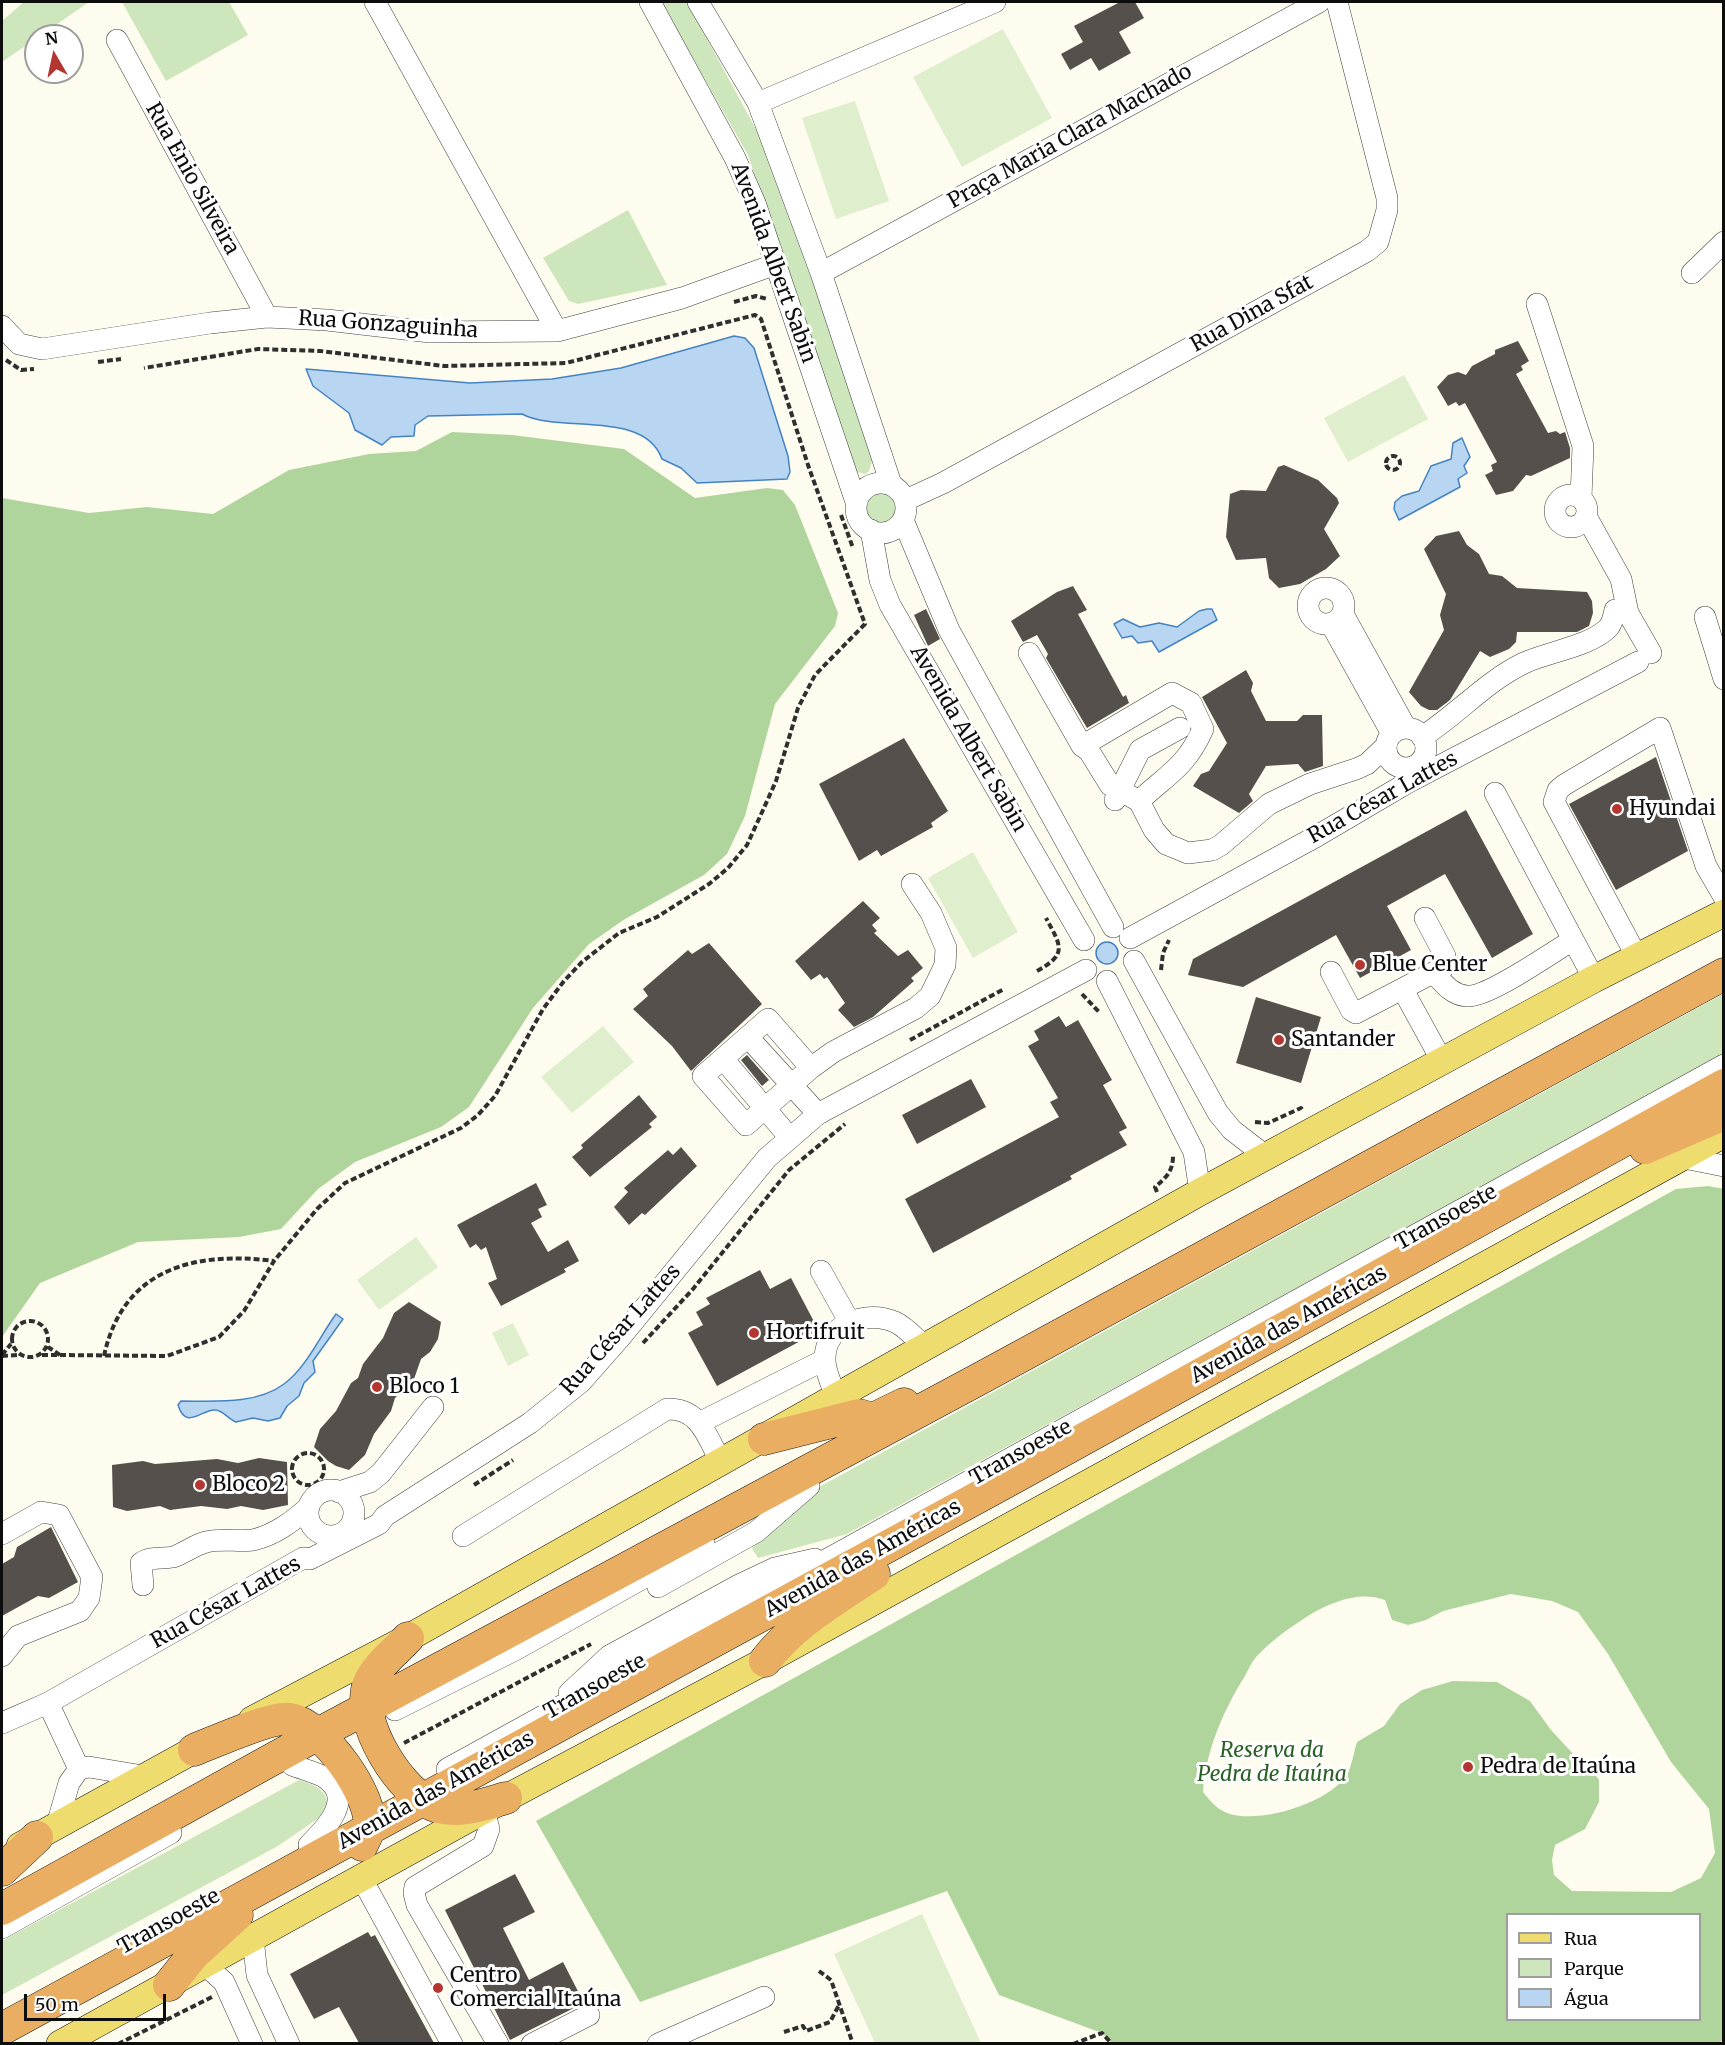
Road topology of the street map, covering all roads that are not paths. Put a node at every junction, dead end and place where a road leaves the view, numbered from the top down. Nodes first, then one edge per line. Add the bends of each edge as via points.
1 (375, 2) edge
2 (650, 2) edge
3 (698, 2) edge
4 (994, 2) edge
5 (1319, 2) edge
6 (1336, 2) edge
7 (117, 40) dead end
8 (758, 103) junction
9 (1724, 242) edge
10 (776, 264) junction
11 (821, 273) junction
12 (1692, 273) dead end
13 (1537, 304) dead end
14 (267, 317) junction
15 (2, 326) edge
16 (557, 331) junction
17 (891, 484) junction
18 (847, 503) junction
19 (904, 510) junction
20 (1580, 514) junction
21 (871, 530) junction
22 (1705, 617) dead end
23 (1620, 618) junction
24 (1337, 619) dead end
25 (1029, 653) dead end
26 (1643, 656) junction
27 (1724, 679) edge
28 (1180, 728) dead end
29 (1082, 746) junction
30 (1405, 750) junction
31 (1452, 759) junction
32 (1495, 793) dead end
33 (1117, 795) junction
34 (1139, 801) junction
35 (912, 884) dead end
36 (1724, 897) edge
37 (1724, 913) edge
38 (1425, 918) dead end
39 (1121, 932) junction
40 (1084, 940) junction
41 (1573, 940) junction
42 (1724, 956) edge
43 (1637, 957) junction
44 (1134, 961) junction
45 (1086, 970) junction
46 (1331, 972) dead end
47 (1434, 973) junction
48 (1724, 974) edge
49 (1594, 980) junction
50 (1107, 981) junction
51 (1724, 988) edge
52 (1402, 990) junction
53 (1682, 995) junction
54 (756, 1046) dead end
55 (1442, 1061) junction
56 (1724, 1065) edge
57 (730, 1067) dead end
58 (811, 1068) junction
59 (791, 1085) junction
60 (1724, 1085) edge
61 (765, 1108) junction
62 (818, 1114) junction
63 (1724, 1114) edge
64 (1724, 1134) edge
65 (790, 1138) junction
66 (1679, 1156) junction
67 (1267, 1157) junction
68 (1724, 1166) edge
69 (1575, 1167) junction
70 (1200, 1192) junction
71 (821, 1271) dead end
72 (849, 1321) junction
73 (924, 1346) junction
74 (824, 1360) junction
75 (981, 1378) junction
76 (836, 1396) junction
77 (433, 1407) dead end
78 (699, 1423) junction
79 (764, 1439) junction
80 (721, 1462) junction
81 (1004, 1482) junction
82 (339, 1492) junction
83 (309, 1508) junction
84 (354, 1516) junction
85 (385, 1516) junction
86 (320, 1533) junction
87 (2, 1534) edge
88 (463, 1536) dead end
89 (303, 1558) junction
90 (143, 1585) dead end
91 (408, 1638) junction
92 (2, 1656) edge
93 (765, 1661) junction
94 (48, 1703) junction
95 (369, 1716) junction
96 (2, 1721) edge
97 (324, 1740) junction
98 (194, 1749) junction
99 (292, 1765) junction
100 (79, 1769) junction
101 (143, 1776) junction
102 (414, 1795) junction
103 (495, 1804) junction
104 (368, 1821) junction
105 (47, 1831) junction
106 (309, 1845) junction
107 (2, 1856) edge
108 (2, 1870) edge
109 (362, 1879) junction
110 (2, 1909) edge
111 (2, 1928) edge
112 (253, 1938) junction
113 (205, 1965) junction
114 (169, 1985) junction
115 (764, 1997) dead end
116 (2, 2014) edge
117 (589, 2015) dead end
118 (2, 2029) edge
119 (60, 2043) edge
120 (252, 2043) edge
121 (289, 2043) edge
122 (452, 2043) edge
123 (498, 2043) edge
124 (532, 2043) edge
125 (658, 2043) edge

1 - 16 street
2 - 10 street, Avenida Albert Sabin via 735,158
3 - 8 street, Avenida Albert Sabin
4 - 8 street
5 - 11 street, Praça Maria Clara Machado
6 - 19 street, Rua Dina Sfat via 1384,179 1387,210 1378,242 964,472
7 - 14 street, Rua Enio Silveira
8 - 11 street, Avenida Albert Sabin
9 - 12 street
10 - 16 street, Rua Gonzaguinha via 682,298
10 - 18 street, Avenida Albert Sabin
11 - 17 street, Avenida Albert Sabin
13 - 20 street via 1583,446
14 - 15 street, Rua Gonzaguinha via 42,349 19,344
14 - 16 street, Rua Gonzaguinha via 430,332
17 - 18 street via 882,482 866,487
17 - 19 street via 902,493
18 - 21 street
19 - 21 street via 898,526 885,532
19 - 39 street, Avenida Albert Sabin via 950,630
20 - 23 street via 1611,582
20 - 26 street via 1621,579
21 - 40 street, Avenida Albert Sabin via 880,580 890,605
22 - 27 street
23 - 26 street
23 - 30 street via 1596,637 1525,663 1487,684 1451,718
24 - 30 street
25 - 29 street
26 - 31 street, Rua César Lattes
28 - 33 street via 1140,750
29 - 33 street
29 - 34 street via 1171,693 1191,703 1203,729 1192,753
30 - 31 street, Rua César Lattes
30 - 31 street
30 - 33 street via 1356,780 1325,787 1291,802 1251,830 1237,845 1200,862 1169,856 1154,846 1134,809
30 - 34 street via 1310,784 1269,804 1221,845 1202,852 1188,853 1166,844
30 - 39 street, Rua César Lattes
32 - 41 street
33 - 34 street
35 - 58 street via 931,913 946,948 945,964 930,996 916,1008
36 - 43 street via 1706,866 1660,728 1564,785 1557,790 1554,802
37 - 43 main road
38 - 47 street via 1447,961
39 - 40 street via 1096,929
39 - 44 street via 1135,953
40 - 45 street via 1081,956
41 - 47 street via 1489,991 1469,997 1451,992
41 - 49 street
42 - 53 highway via 1705,969
43 - 49 main road
44 - 50 street via 1124,975
44 - 67 street via 1218,1113 1232,1130
45 - 50 street
45 - 62 street, Rua César Lattes
46 - 52 street via 1353,1012
47 - 52 street
48 - 53 highway
49 - 55 main road
50 - 70 street via 1194,1152
51 - 95 street via 808,1486 756,1532 583,1628 515,1650
52 - 55 street
53 - 75 highway
54 - 59 street
55 - 67 main road
56 - 102 street, Transoeste via 840,1553 775,1568 609,1656 552,1710
57 - 61 street
58 - 59 street
58 - 61 street via 768,1019 703,1076 746,1125
59 - 61 street
59 - 62 street
60 - 69 highway, Avenida das Américas
61 - 65 street
62 - 65 street, Rua César Lattes
63 - 69 highway via 1619,1160
64 - 66 main road, Avenida das Américas
65 - 85 street, Rua César Lattes via 767,1158 581,1382 530,1423
66 - 68 street
66 - 93 main road, Avenida das Américas
67 - 70 main road
69 - 81 highway, Avenida das Américas
70 - 73 main road
71 - 72 street
72 - 73 street via 879,1318 896,1323
72 - 74 street via 833,1337
73 - 76 main road
74 - 76 street
74 - 78 street
75 - 79 highway via 935,1388 873,1419 859,1415
75 - 95 highway
76 - 79 main road
77 - 82 street via 381,1473 370,1482
78 - 80 street
78 - 88 street via 681,1408 667,1409
79 - 80 main road
80 - 91 main road
81 - 93 highway via 973,1512 802,1622
81 - 102 highway, Avenida das Américas
82 - 83 street via 317,1495
82 - 84 street via 351,1501
83 - 86 street via 310,1522
83 - 90 street via 288,1525 261,1537 208,1541 186,1553 146,1559 141,1563
84 - 85 street
84 - 86 street via 341,1534
85 - 89 street, Rua César Lattes via 379,1524 310,1559
86 - 89 street
87 - 92 street via 41,1512 59,1515 92,1577 89,1598 80,1611 18,1636
89 - 94 street, Rua César Lattes
91 - 95 highway via 373,1676 368,1686
91 - 98 main road
93 - 103 main road, Avenida das Américas
94 - 96 street, Rua César Lattes
94 - 100 street
95 - 97 highway
95 - 102 highway via 394,1772
97 - 98 highway via 304,1724 288,1718
97 - 99 street
97 - 104 highway via 352,1778
97 - 110 highway
98 - 101 main road
99 - 106 street via 321,1775 336,1794 333,1820
99 - 111 street
100 - 101 street
100 - 105 street
101 - 105 main road
102 - 103 highway via 452,1809
102 - 104 highway, Avenida das Américas
103 - 109 main road, Avenida das Américas
103 - 123 street via 483,1846 423,1881 414,1893 417,1905
104 - 106 street, Transoeste
104 - 114 highway via 361,1846 236,1916 193,1955
104 - 118 highway, Avenida das Américas
105 - 107 main road
105 - 108 highway
106 - 116 street, Transoeste
109 - 112 main road, Avenida das Américas
109 - 122 street
112 - 113 main road, Avenida das Américas
112 - 121 street via 257,1975
113 - 114 main road, Avenida das Américas
113 - 120 street via 228,1989
114 - 119 main road, Avenida das Américas
115 - 125 street
117 - 124 street

